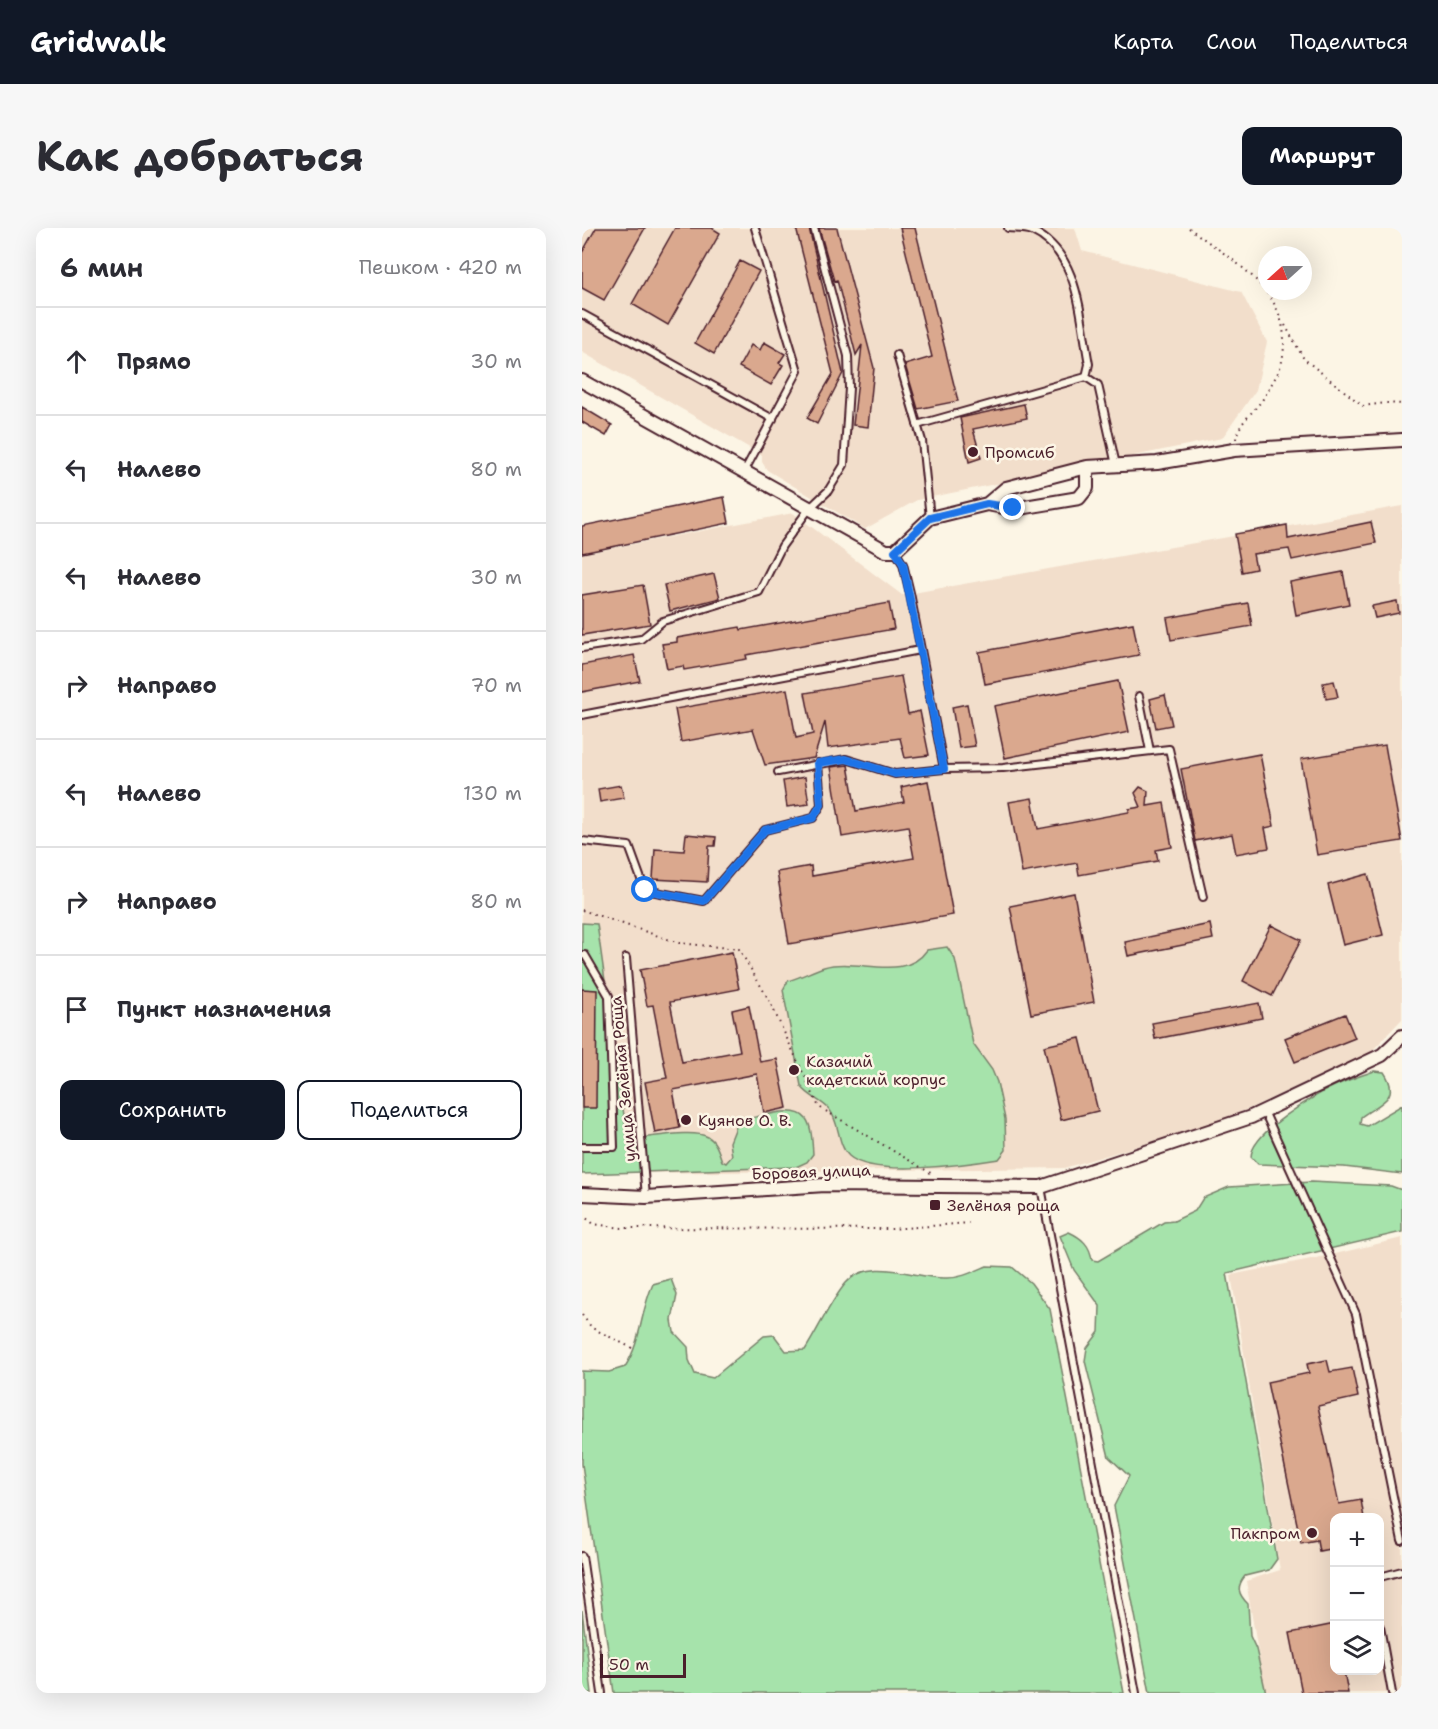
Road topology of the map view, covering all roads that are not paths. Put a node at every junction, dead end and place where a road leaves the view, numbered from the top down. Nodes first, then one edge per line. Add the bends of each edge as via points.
1 (755, 228) edge
2 (814, 228) edge
3 (1008, 228) edge
4 (582, 314) edge
5 (897, 355) dead end
6 (1086, 377) junction
7 (582, 381) edge
8 (773, 419) junction
9 (917, 425) junction
10 (1402, 440) edge
11 (1116, 465) junction
12 (1087, 467) junction
13 (743, 472) junction
14 (987, 504) junction
15 (809, 509) junction
16 (930, 518) junction
17 (895, 551) junction
18 (582, 648) edge
19 (920, 650) junction
20 (1139, 696) dead end
21 (582, 715) edge
22 (1150, 751) junction
23 (818, 763) junction
24 (944, 769) junction
25 (778, 772) dead end
26 (582, 841) edge
27 (1203, 897) dead end
28 (582, 955) edge
29 (626, 958) dead end
30 (1402, 1036) edge
31 (1264, 1110) junction
32 (582, 1147) edge
33 (1041, 1187) junction
34 (582, 1194) edge
35 (646, 1197) junction
36 (1402, 1541) edge
37 (582, 1556) edge
38 (1402, 1571) edge
39 (1384, 1576) edge
40 (1384, 1649) edge
41 (602, 1693) edge
42 (1136, 1693) edge
43 (1392, 1693) edge

1 - 8 lane via 798,371
2 - 15 lane via 848,356 849,388 844,465 828,491
3 - 6 lane via 1031,230 1058,249 1073,278 1089,364
4 - 8 lane
5 - 9 lane
6 - 9 lane
6 - 11 lane via 1098,385
7 - 13 street
8 - 13 lane
9 - 16 lane
10 - 11 street via 1234,450 1157,463
11 - 12 street
12 - 14 street via 1005,488
12 - 14 street via 1087,488 1080,498 1013,508
13 - 15 street
14 - 16 street
15 - 17 street via 886,550
15 - 18 lane via 782,546 759,592 663,621 641,639
16 - 17 street
17 - 19 lane via 903,564
19 - 21 lane
19 - 24 lane
20 - 22 lane
22 - 24 lane via 1003,768
22 - 27 lane via 1169,749
23 - 24 lane via 846,759 895,774
23 - 25 lane
23 - 26 lane via 821,805 813,818 765,830 704,901 645,890 629,846
28 - 32 lane via 609,996 614,1147
29 - 35 lane, улица Зелёная Роща
30 - 31 street, Боровая улица via 1382,1055
31 - 33 street, Боровая улица
31 - 36 lane via 1356,1314
33 - 35 street, Боровая улица via 825,1185
33 - 42 lane
34 - 35 street, Боровая улица
37 - 41 lane
38 - 39 lane
40 - 43 lane

